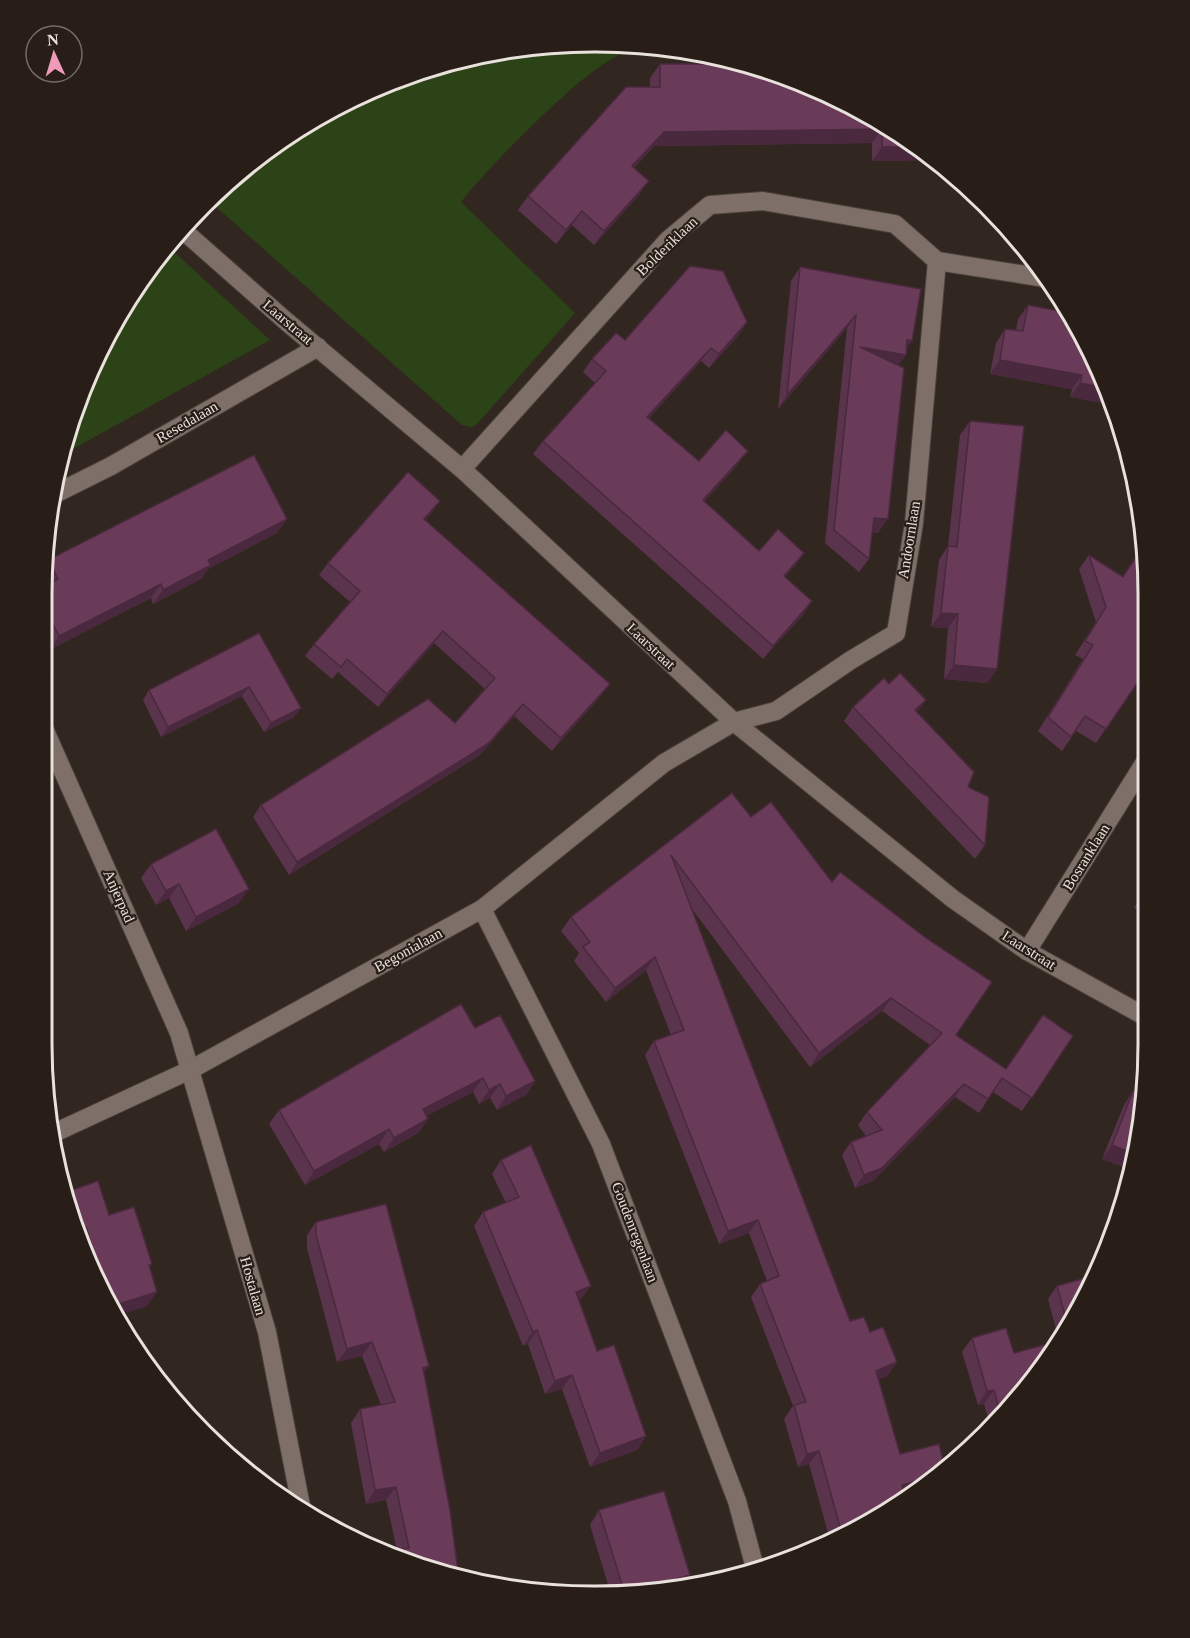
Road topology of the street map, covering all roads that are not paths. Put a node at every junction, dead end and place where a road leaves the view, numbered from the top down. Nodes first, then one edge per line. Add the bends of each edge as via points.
1 (189, 235) edge
2 (937, 261) junction
3 (1034, 277) edge
4 (318, 347) junction
5 (462, 469) junction
6 (63, 490) edge
7 (734, 723) junction
8 (52, 747) edge
9 (1138, 773) edge
10 (482, 909) junction
11 (1027, 951) junction
12 (1138, 1013) edge
13 (190, 1070) junction
14 (60, 1130) edge
15 (299, 1497) edge
16 (753, 1562) edge

1 - 4 street, Laarstraat
2 - 3 street
2 - 5 street, Bolderiklaan via 895,224 763,201 710,205 668,240
2 - 7 street, Andoornlaan via 914,523 896,633 776,711
4 - 5 street, Laarstraat
4 - 6 street, Resedalaan
5 - 7 street, Laarstraat
7 - 10 street, Begonialaan via 664,764
7 - 11 street, Laarstraat via 953,899
8 - 13 street, Anjerpad via 179,1033
9 - 11 street, Bosranklaan
10 - 13 street, Begonialaan
10 - 16 street, Goudenregenlaan via 601,1144 737,1501
11 - 12 street, Laarstraat
13 - 14 street, Begonialaan
13 - 15 street, Hostalaan via 267,1332

